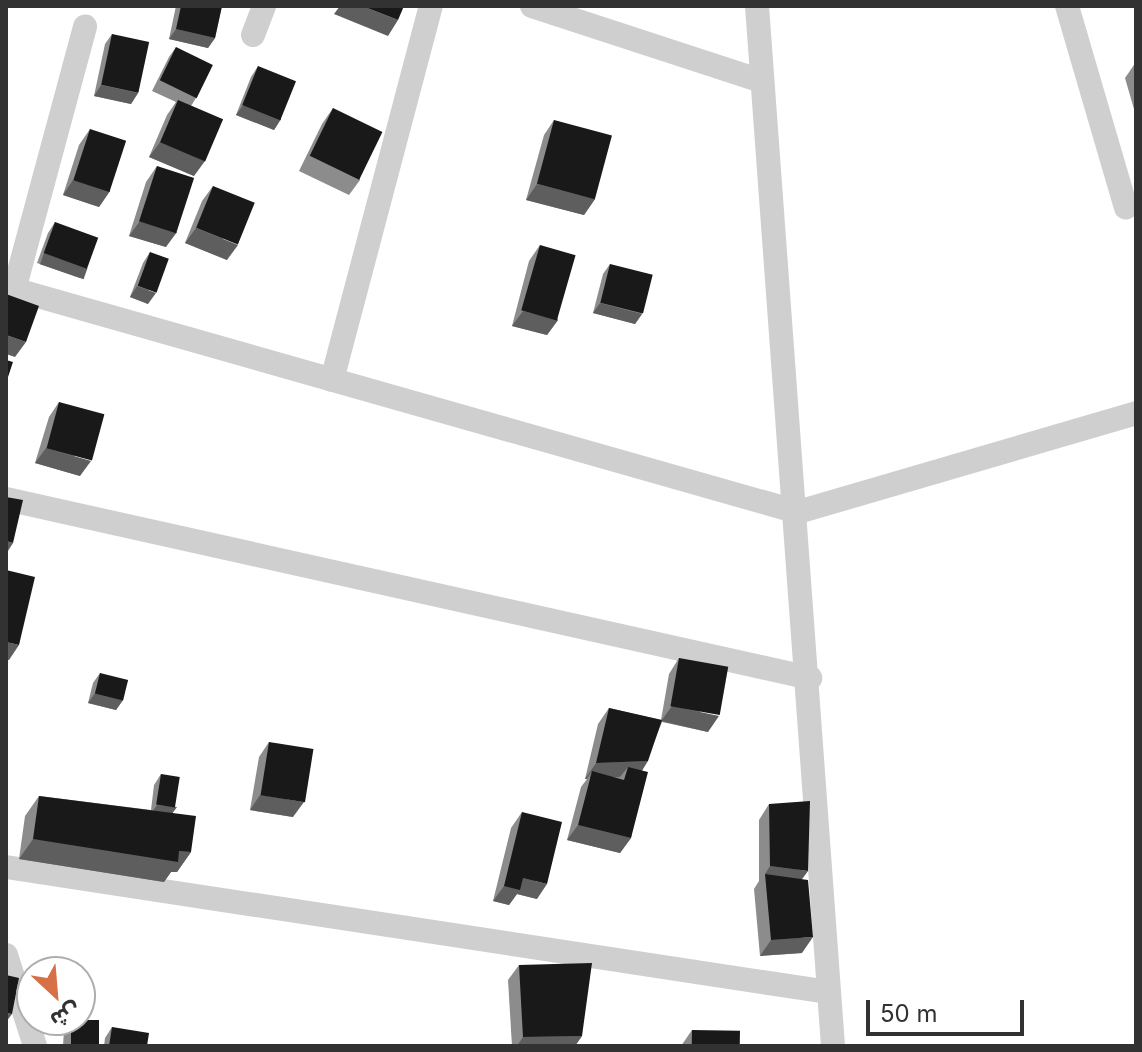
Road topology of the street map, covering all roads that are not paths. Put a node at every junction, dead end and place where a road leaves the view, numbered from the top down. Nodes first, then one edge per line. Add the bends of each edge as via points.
1 (264, 6) edge
2 (431, 6) edge
3 (532, 6) edge
4 (757, 6) edge
5 (1067, 6) edge
6 (85, 26) dead end
7 (253, 35) dead end
8 (761, 81) junction
9 (1126, 174) edge
10 (1126, 208) dead end
11 (10, 289) edge
12 (332, 380) junction
13 (1136, 413) edge
14 (6, 499) edge
15 (798, 512) junction
16 (810, 678) junction
17 (6, 867) edge
18 (6, 955) edge
19 (828, 992) junction
20 (35, 1046) edge
21 (833, 1046) edge

1 - 7 street
2 - 12 street
3 - 8 street
4 - 8 street
5 - 9 street
6 - 11 street
8 - 15 street
9 - 10 street
11 - 12 street
12 - 15 street
13 - 15 street
14 - 16 street
15 - 16 street
16 - 19 street
17 - 19 street
18 - 20 street
19 - 21 street

